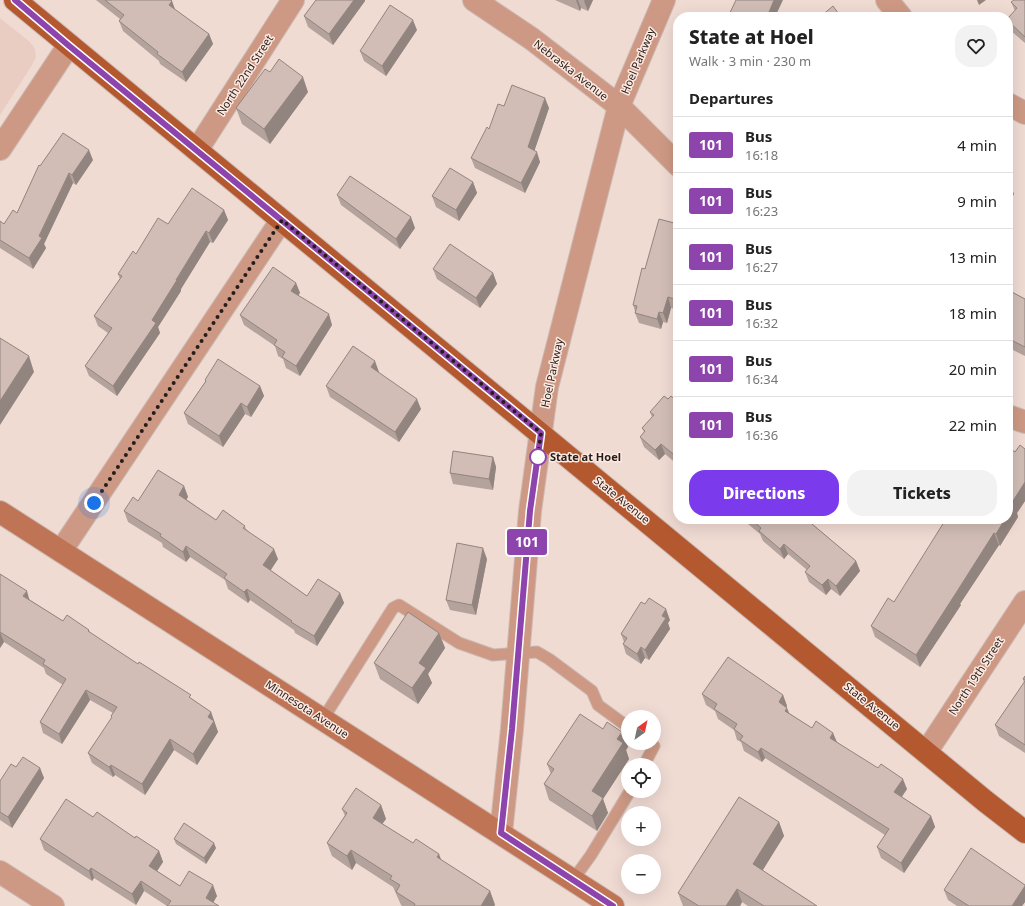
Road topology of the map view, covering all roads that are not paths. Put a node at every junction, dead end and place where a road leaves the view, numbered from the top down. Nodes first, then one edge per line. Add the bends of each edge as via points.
1 (15, 0) edge
2 (293, 0) edge
3 (474, 0) edge
4 (664, 0) edge
5 (888, 0) edge
6 (897, 12) edge
7 (68, 45) junction
8 (619, 106) junction
9 (1013, 107) edge
10 (1025, 113) edge
11 (0, 149) edge
12 (197, 150) junction
13 (673, 160) edge
14 (282, 220) junction
15 (1013, 418) edge
16 (1025, 422) edge
17 (541, 433) junction
18 (0, 512) edge
19 (61, 551) junction
20 (1025, 602) edge
21 (518, 654) junction
22 (323, 719) junction
23 (621, 722) edge
24 (927, 751) junction
25 (626, 798) edge
26 (1025, 832) edge
27 (501, 833) junction
28 (0, 872) edge
29 (573, 880) junction
30 (590, 900) edge
31 (52, 906) edge
32 (613, 906) edge

1 - 7 main road, State Avenue
2 - 12 street, North 22nd Street
3 - 8 street, Nebraska Avenue via 532,39
4 - 8 street, Hoel Parkway
5 - 6 street
7 - 11 street
7 - 12 main road, State Avenue
8 - 13 street, Nebraska Avenue
8 - 17 street, Hoel Parkway via 547,387
9 - 10 street
12 - 14 main road, State Avenue
14 - 17 main road, State Avenue
14 - 19 street
15 - 16 street
17 - 21 street, Hoel Parkway via 530,511
17 - 24 main road, State Avenue
18 - 19 main road, Minnesota Avenue
19 - 22 main road, Minnesota Avenue
20 - 24 street, North 19th Street
21 - 22 lane via 493,655 459,643 399,606 392,608
21 - 23 lane via 537,652 549,659 592,691 598,705
21 - 27 street, Hoel Parkway
22 - 27 main road, Minnesota Avenue
24 - 26 main road, State Avenue
25 - 29 lane
27 - 29 main road, Minnesota Avenue
28 - 31 street
29 - 30 main road, Minnesota Avenue
30 - 32 main road, Minnesota Avenue

